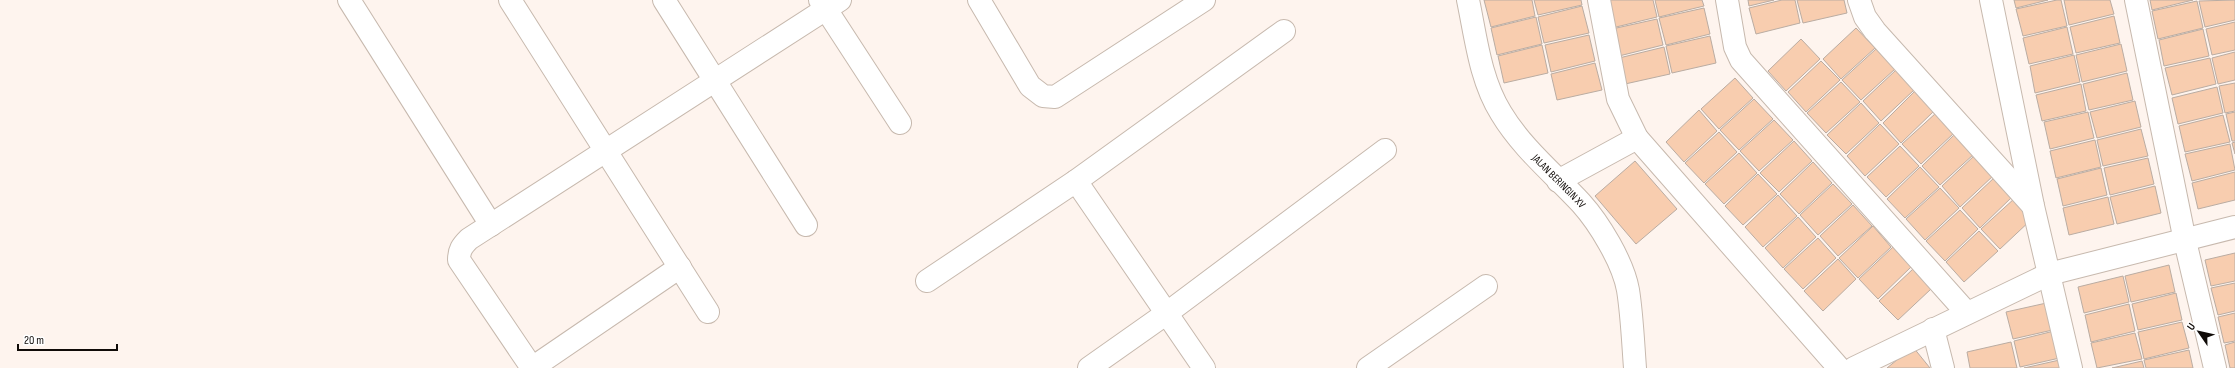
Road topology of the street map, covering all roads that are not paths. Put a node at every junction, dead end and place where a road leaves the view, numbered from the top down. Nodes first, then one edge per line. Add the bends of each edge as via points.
1 (349, 0) edge
2 (510, 0) edge
3 (664, 0) edge
4 (979, 0) edge
5 (1204, 0) edge
6 (1468, 0) edge
7 (1599, 0) edge
8 (1727, 0) edge
9 (1859, 0) edge
10 (1991, 0) edge
11 (2136, 0) edge
12 (829, 3) edge
13 (1284, 31) dead end
14 (715, 80) junction
15 (900, 123) dead end
16 (1637, 138) junction
17 (1385, 150) dead end
18 (606, 151) junction
19 (1076, 181) junction
20 (1558, 181) junction
21 (2033, 206) junction
22 (491, 225) junction
23 (806, 225) dead end
24 (2235, 226) edge
25 (2185, 241) junction
26 (680, 267) junction
27 (2049, 274) junction
28 (927, 281) dead end
29 (1486, 286) dead end
30 (708, 312) dead end
31 (1167, 313) junction
32 (1967, 313) junction
33 (1933, 330) junction
34 (1089, 368) edge
35 (1204, 368) edge
36 (1368, 368) edge
37 (1635, 368) edge
38 (1839, 368) edge
39 (1854, 368) edge
40 (1943, 368) edge
41 (2071, 368) edge
42 (2215, 368) edge

1 - 22 street
2 - 18 street
3 - 14 street
4 - 5 street via 1023,77 1037,92 1048,98 1055,97
6 - 20 street, JALAN BERINGIN XV via 1485,79 1500,112 1525,146
7 - 16 street via 1618,99
8 - 32 street via 1741,60
9 - 21 street via 1865,17 1875,31
10 - 21 street
11 - 25 street
12 - 14 street
12 - 15 street
13 - 19 street
14 - 18 street
14 - 23 street
16 - 20 street
16 - 38 street
17 - 31 street
18 - 22 street
18 - 26 street
19 - 28 street
19 - 31 street
20 - 37 street, JALAN BERINGIN XV via 1595,221 1620,267 1627,288
21 - 27 street
22 - 26 street via 461,247 460,260 532,368
24 - 25 street
25 - 27 street
25 - 42 street
26 - 30 street
27 - 32 street
27 - 41 street
29 - 36 street
31 - 34 street
31 - 35 street
32 - 33 street
33 - 39 street
33 - 40 street

